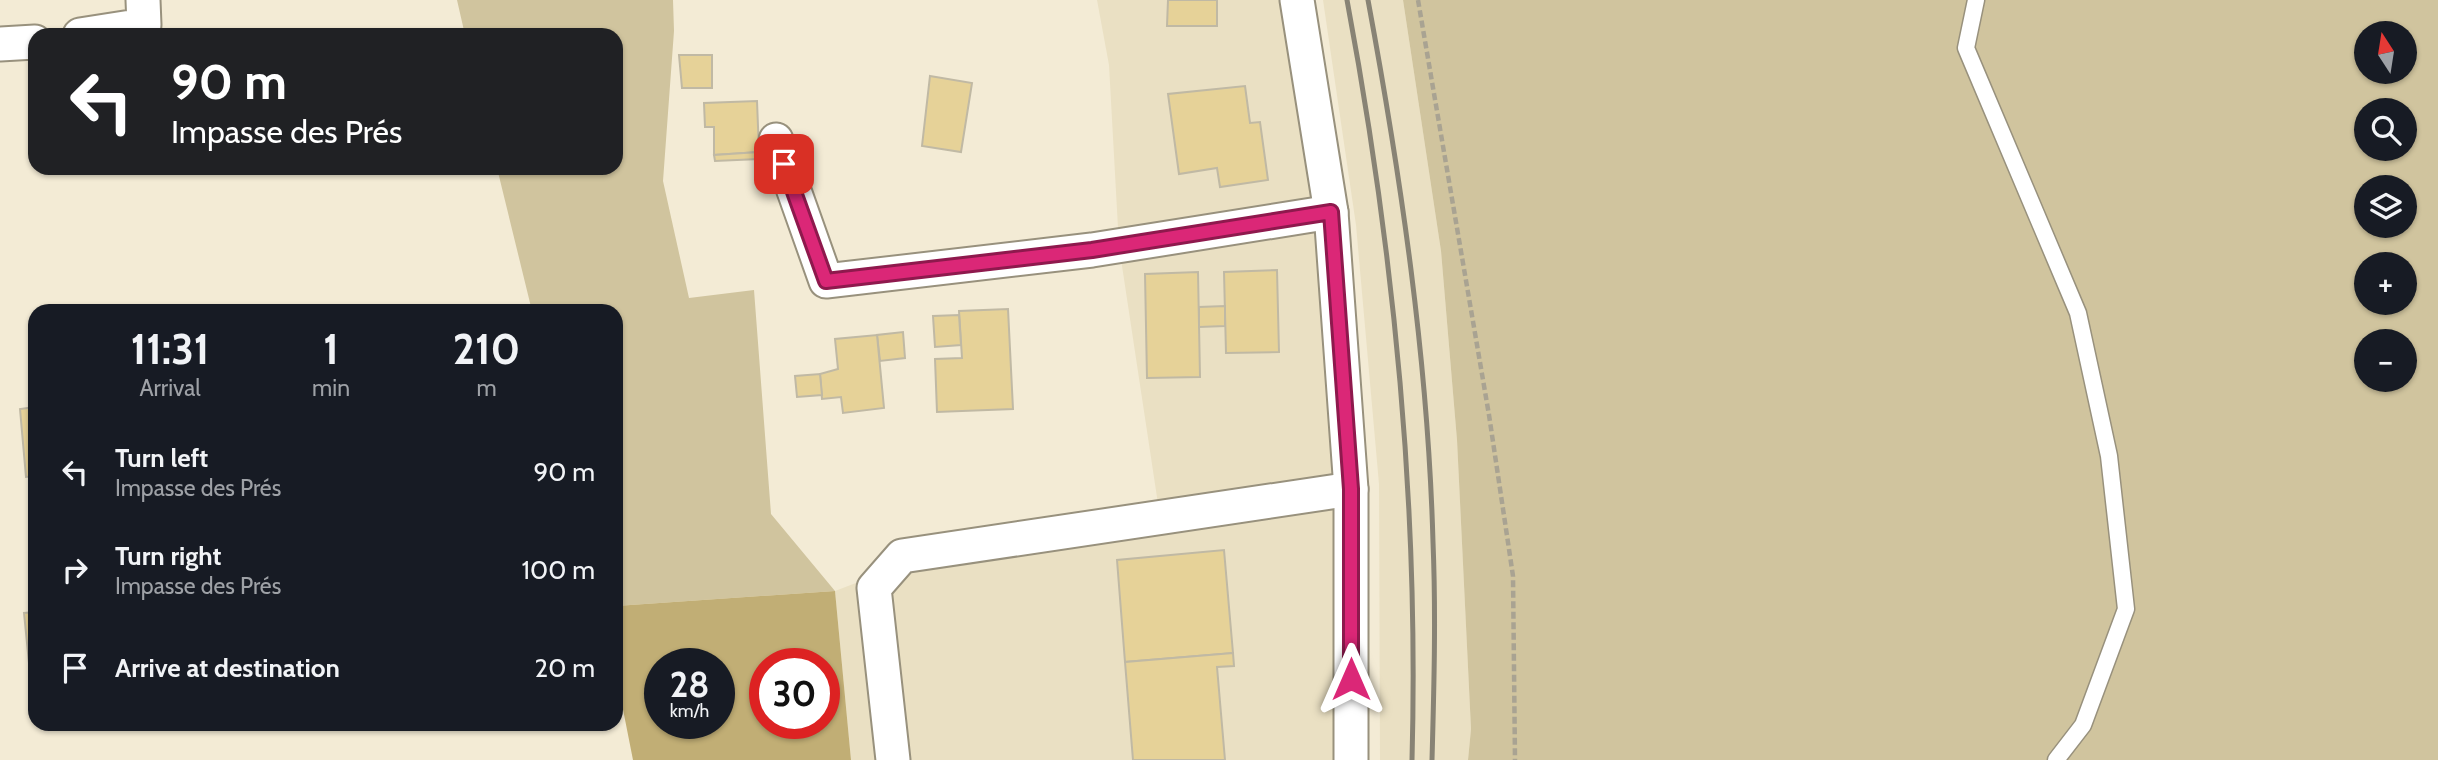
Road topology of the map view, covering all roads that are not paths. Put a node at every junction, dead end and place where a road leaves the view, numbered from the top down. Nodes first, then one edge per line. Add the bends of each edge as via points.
1 (144, 0) edge
2 (1297, 0) edge
3 (1976, 0) edge
4 (125, 28) edge
5 (28, 42) edge
6 (0, 44) edge
7 (776, 140) dead end
8 (1331, 212) junction
9 (1351, 489) junction
10 (893, 760) edge
11 (1351, 760) edge
12 (2056, 760) edge

1 - 4 street via 144,25
2 - 8 street
3 - 12 lane via 1966,48 2078,313 2109,456 2126,609 2083,725
5 - 6 street
7 - 8 street via 826,281 1092,250
8 - 9 street
9 - 10 street via 902,556 874,588
9 - 11 street

